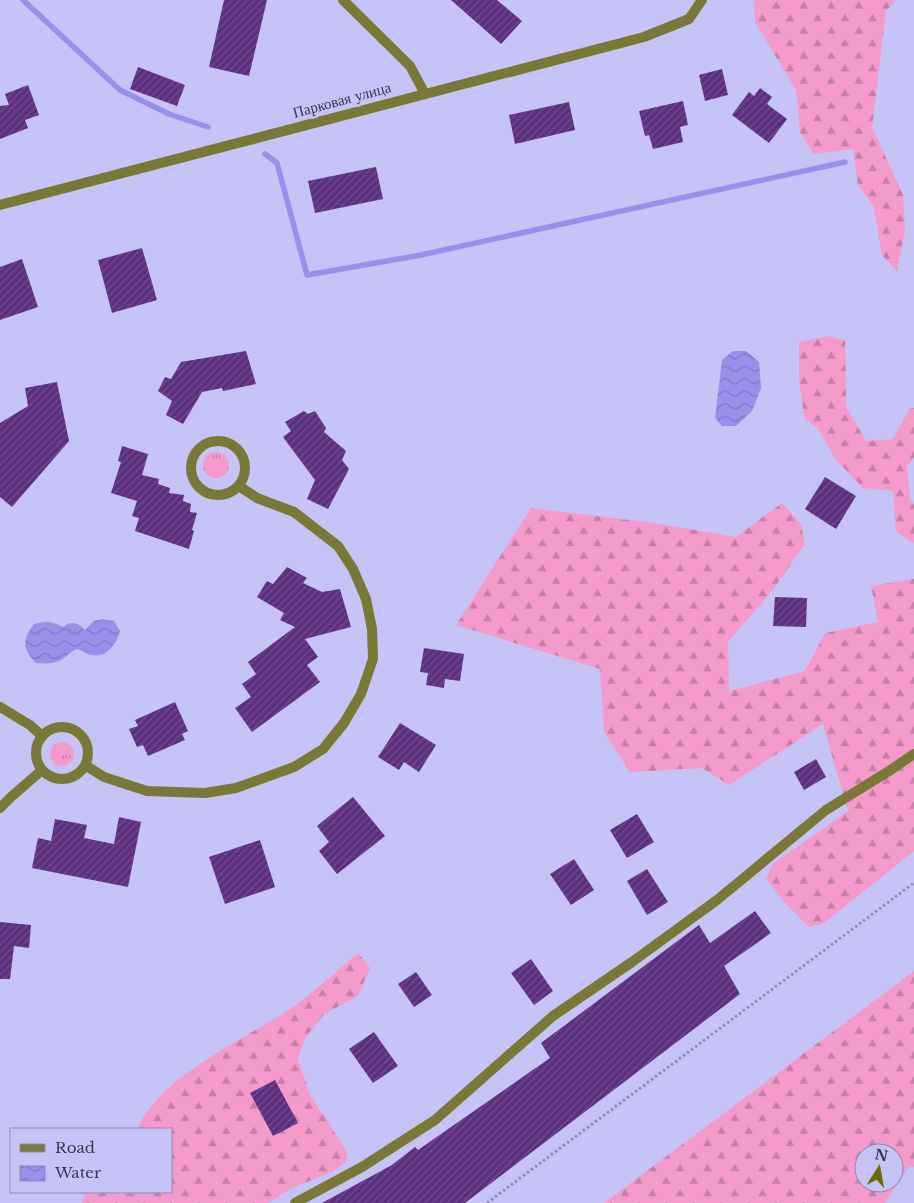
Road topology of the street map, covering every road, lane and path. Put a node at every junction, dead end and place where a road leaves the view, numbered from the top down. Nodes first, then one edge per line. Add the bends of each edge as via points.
1 (343, 0) edge
2 (702, 0) edge
3 (425, 94) junction
4 (0, 205) edge
5 (239, 486) junction
6 (0, 707) edge
7 (42, 736) junction
8 (914, 754) edge
9 (85, 765) junction
10 (42, 770) junction
11 (0, 808) edge
12 (914, 883) edge
13 (296, 1203) edge
14 (487, 1203) edge

1 - 3 street via 410,66
2 - 3 street, Парковая улица via 689,19 644,37
3 - 4 street, Парковая улица
5 - 5 street via 246,469 245,461 235,446 218,440 202,446 195,453 191,470 198,486 214,495 232,492
5 - 9 street via 257,498 294,512 338,546 353,569 366,599 372,629 373,659 361,694 323,749 294,767 236,788 205,792 147,791 104,777
6 - 7 street
7 - 9 street via 57,726 71,727 82,735 89,747
7 - 10 street via 37,744 36,758
8 - 13 street via 826,810 717,900 553,1016 435,1120 362,1167
9 - 10 street via 80,773 68,779 54,778
10 - 11 street
12 - 14 path

